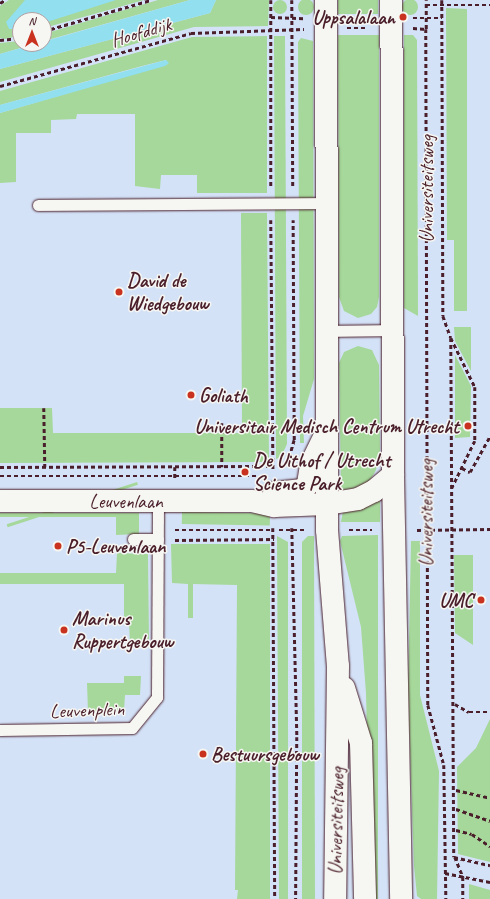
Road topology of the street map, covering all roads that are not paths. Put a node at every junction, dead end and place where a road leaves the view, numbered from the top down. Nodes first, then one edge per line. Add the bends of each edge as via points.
1 (326, 9) edge
2 (391, 9) edge
3 (328, 204) junction
4 (38, 205) dead end
5 (393, 330) junction
6 (326, 331) junction
7 (327, 431) junction
8 (393, 475) junction
9 (274, 492) junction
10 (0, 501) edge
11 (158, 501) junction
12 (327, 504) junction
13 (158, 536) junction
14 (133, 539) dead end
15 (338, 666) junction
16 (0, 730) edge
17 (335, 899) edge
18 (365, 899) edge
19 (401, 899) edge

1 - 3 main road, Universiteitsweg
2 - 5 main road, Universiteitsweg
3 - 4 lane
3 - 6 main road, Universiteitsweg
5 - 6 lane
5 - 8 main road, Universiteitsweg
6 - 7 main road, Universiteitsweg
7 - 9 main road, Leuvenlaan via 311,464 308,484 299,491
7 - 12 main road, Universiteitsweg
8 - 12 main road, Universiteitsweg via 374,491 358,499
8 - 19 main road, Universiteitsweg
9 - 11 main road, Leuvenlaan via 252,501
9 - 12 main road, Leuvenlaan
10 - 11 main road, Leuvenlaan
11 - 13 lane, Leuvenplein
12 - 15 main road, Universiteitsweg
13 - 14 lane
13 - 16 lane, Leuvenplein via 158,697 132,728
15 - 17 main road, Universiteitsweg
15 - 18 main road via 361,743

